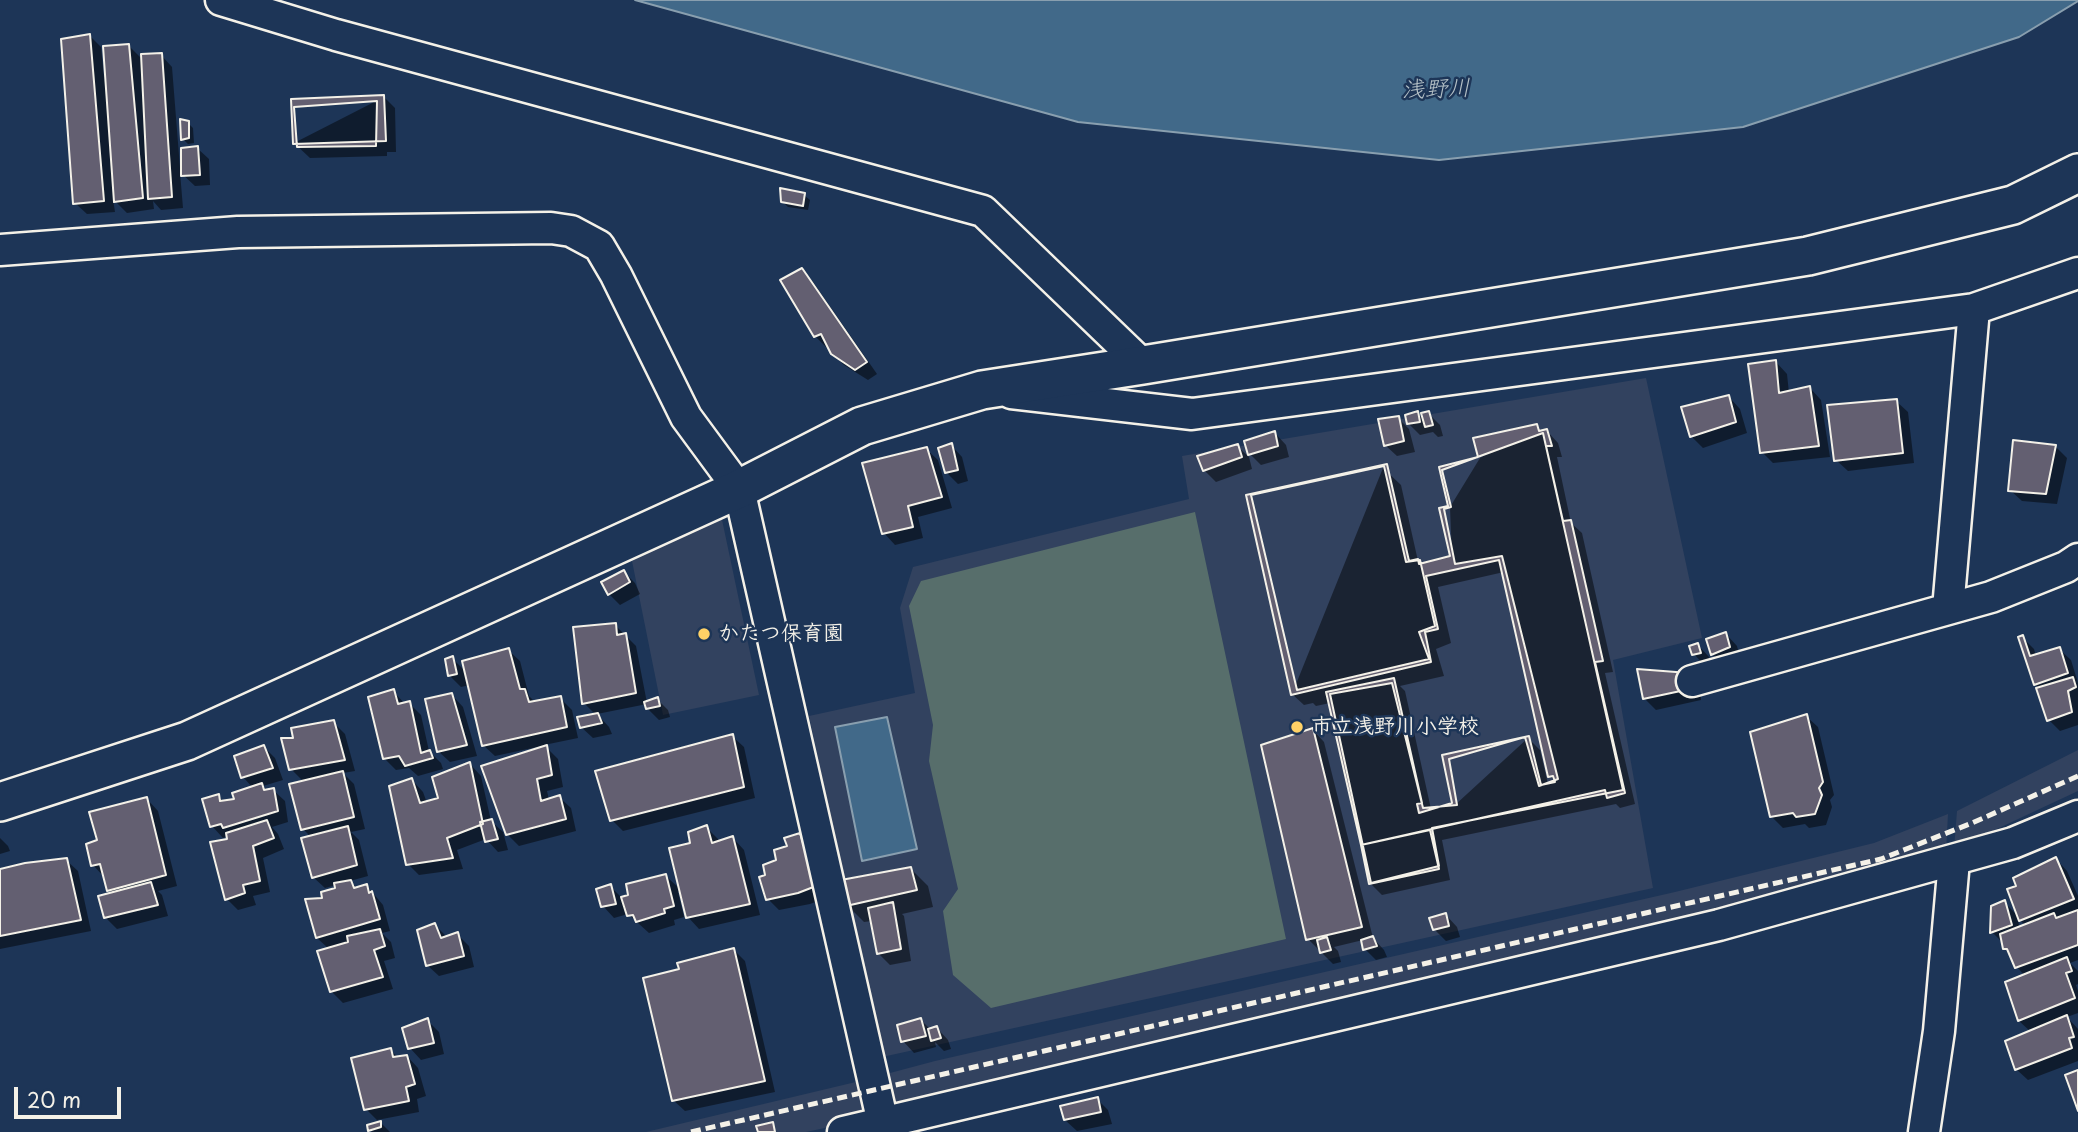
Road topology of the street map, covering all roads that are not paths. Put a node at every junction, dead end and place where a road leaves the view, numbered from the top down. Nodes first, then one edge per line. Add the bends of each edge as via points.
1 (221, 0) edge
2 (2078, 173) edge
3 (0, 250) edge
4 (2078, 273) edge
5 (1974, 309) junction
6 (1143, 365) junction
7 (982, 390) junction
8 (738, 489) junction
9 (2078, 559) edge
10 (1948, 609) junction
11 (1692, 681) dead end
12 (0, 802) edge
13 (2078, 816) edge
14 (1954, 861) junction
15 (884, 1128) edge
16 (843, 1132) edge
17 (1924, 1132) edge

1 - 6 street via 982,211
2 - 6 street via 2012,205 1808,256
3 - 8 street via 238,232 571,231 599,246 686,417
4 - 5 street
5 - 7 street via 1192,414
5 - 10 street
6 - 7 street
7 - 8 street via 862,426
8 - 12 street via 187,741
8 - 15 street
9 - 10 street via 2027,584
10 - 11 street
13 - 14 street via 2013,844
14 - 15 street via 1719,925
14 - 17 street via 1939,1031
15 - 16 street

